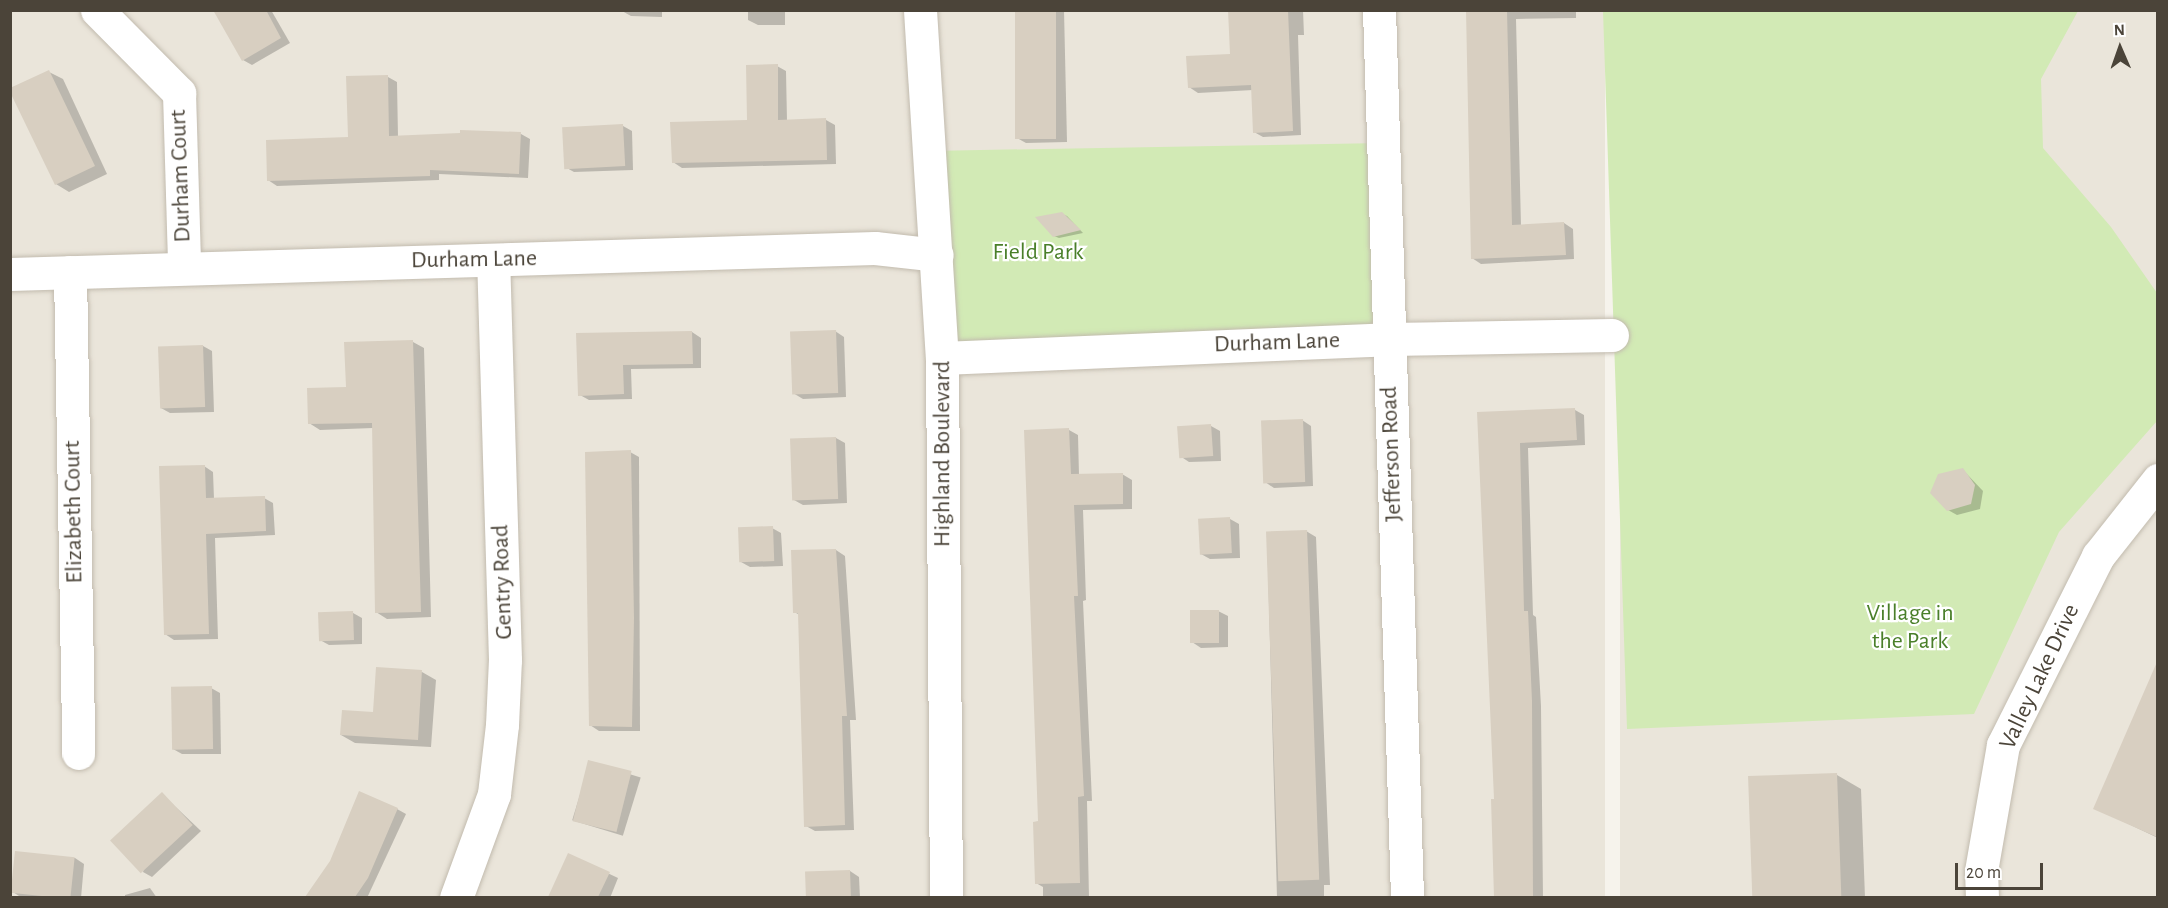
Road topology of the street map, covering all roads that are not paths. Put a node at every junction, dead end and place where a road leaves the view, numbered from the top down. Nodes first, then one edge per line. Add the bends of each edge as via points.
1 (97, 10) edge
2 (920, 10) edge
3 (1379, 10) edge
4 (937, 255) junction
5 (493, 260) junction
6 (184, 266) junction
7 (70, 272) junction
8 (10, 274) edge
9 (1612, 335) dead end
10 (1388, 339) junction
11 (942, 358) junction
12 (2157, 480) edge
13 (78, 753) dead end
14 (456, 897) edge
15 (946, 897) edge
16 (1407, 897) edge
17 (1982, 897) edge

1 - 6 street, Durham Court via 179,93
2 - 4 street, Highland Boulevard
3 - 10 street, Jefferson Road
4 - 5 street, Durham Lane via 875,248
4 - 11 street, Highland Boulevard
5 - 6 street, Durham Lane
5 - 14 street, Gentry Road via 505,660 502,725 494,794
6 - 7 street, Durham Lane
7 - 8 street, Durham Lane
7 - 13 street, Elizabeth Court
9 - 10 street, Durham Lane
10 - 11 street, Durham Lane
10 - 16 street, Jefferson Road
11 - 15 street, Highland Boulevard
12 - 17 street, Valley Lake Drive via 2098,556 2003,745 1981,871

